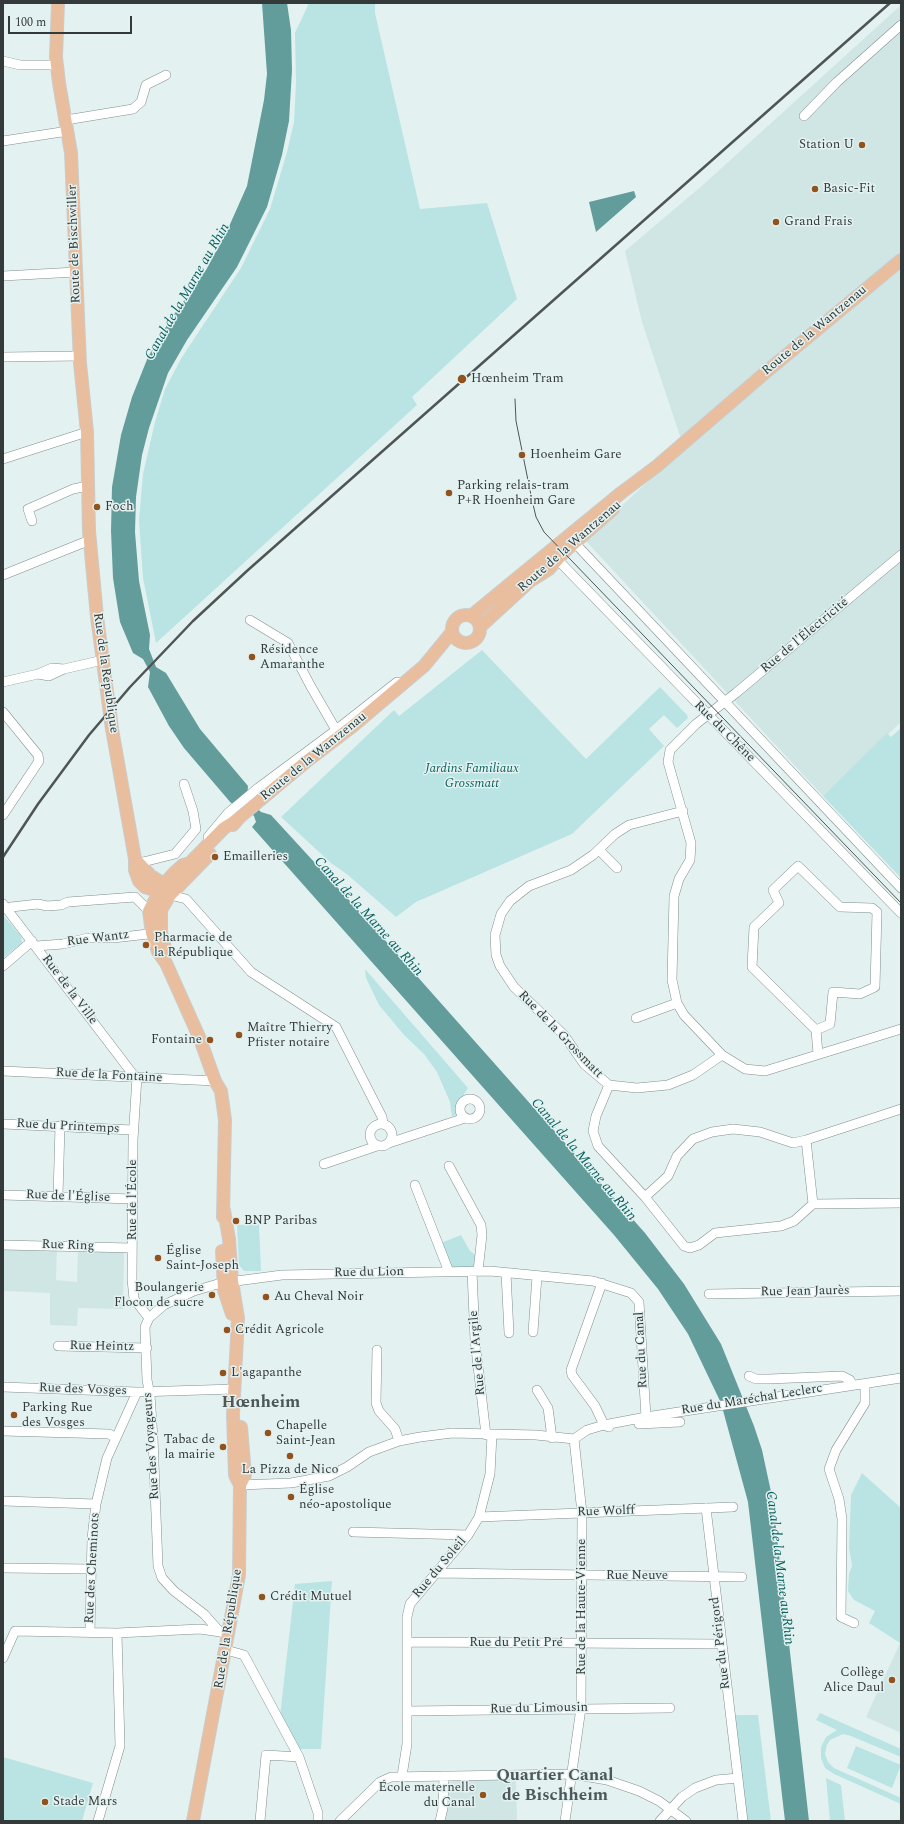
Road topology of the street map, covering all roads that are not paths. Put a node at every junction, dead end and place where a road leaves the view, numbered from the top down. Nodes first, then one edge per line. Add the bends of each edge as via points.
1 (58, 3) edge
2 (901, 25) edge
3 (3, 61) edge
4 (57, 65) junction
5 (166, 75) dead end
6 (804, 116) dead end
7 (67, 126) junction
8 (3, 141) edge
9 (901, 260) edge
10 (901, 265) edge
11 (76, 272) junction
12 (3, 276) edge
13 (80, 356) junction
14 (3, 357) edge
15 (730, 405) junction
16 (87, 432) junction
17 (3, 459) edge
18 (88, 486) junction
19 (32, 521) dead end
20 (571, 539) junction
21 (90, 540) junction
22 (553, 555) junction
23 (901, 555) edge
24 (3, 575) edge
25 (471, 616) junction
26 (250, 620) dead end
27 (480, 626) junction
28 (452, 632) junction
29 (459, 642) junction
30 (103, 660) junction
31 (424, 666) junction
32 (3, 682) edge
33 (724, 702) junction
34 (3, 712) edge
35 (708, 715) junction
36 (336, 730) junction
37 (184, 784) dead end
38 (262, 792) junction
39 (683, 811) junction
40 (3, 815) edge
41 (237, 815) junction
42 (599, 850) junction
43 (137, 861) junction
44 (617, 868) dead end
45 (901, 888) edge
46 (164, 891) junction
47 (5, 906) edge
48 (149, 911) junction
49 (901, 912) edge
50 (156, 933) junction
51 (34, 943) junction
52 (3, 966) edge
53 (677, 1003) junction
54 (636, 1018) dead end
55 (901, 1029) edge
56 (816, 1030) junction
57 (818, 1054) junction
58 (722, 1055) junction
59 (3, 1071) edge
60 (136, 1077) junction
61 (215, 1081) junction
62 (609, 1085) junction
63 (901, 1109) edge
64 (465, 1118) dead end
65 (3, 1124) edge
66 (383, 1124) junction
67 (60, 1126) junction
68 (133, 1130) junction
69 (806, 1140) junction
70 (389, 1143) junction
71 (377, 1146) junction
72 (324, 1164) dead end
73 (449, 1166) dead end
74 (415, 1185) dead end
75 (3, 1195) edge
76 (58, 1196) junction
77 (645, 1198) junction
78 (133, 1199) junction
79 (901, 1203) edge
80 (813, 1204) junction
81 (3, 1244) edge
82 (132, 1248) junction
83 (475, 1271) junction
84 (449, 1272) junction
85 (506, 1273) junction
86 (537, 1276) junction
87 (228, 1282) junction
88 (602, 1283) junction
89 (901, 1291) edge
90 (709, 1294) dead end
91 (149, 1318) junction
92 (533, 1332) dead end
93 (509, 1333) dead end
94 (58, 1346) dead end
95 (147, 1348) junction
96 (377, 1350) dead end
97 (748, 1376) dead end
98 (901, 1378) edge
99 (865, 1384) junction
100 (852, 1385) junction
101 (3, 1387) edge
102 (235, 1389) junction
103 (538, 1390) dead end
104 (148, 1391) junction
105 (137, 1392) junction
106 (646, 1417) junction
107 (680, 1422) dead end
108 (604, 1425) junction
109 (3, 1431) edge
110 (489, 1435) junction
111 (116, 1438) junction
112 (552, 1438) junction
113 (574, 1439) junction
114 (399, 1441) junction
115 (240, 1485) junction
116 (3, 1501) edge
117 (96, 1504) junction
118 (733, 1507) dead end
119 (706, 1508) junction
120 (582, 1513) junction
121 (479, 1517) junction
122 (354, 1532) dead end
123 (468, 1536) junction
124 (3, 1568) edge
125 (92, 1569) junction
126 (435, 1573) junction
127 (582, 1576) junction
128 (713, 1576) junction
129 (742, 1577) dead end
130 (854, 1623) dead end
131 (90, 1632) junction
132 (117, 1633) junction
133 (224, 1633) junction
134 (407, 1642) junction
135 (582, 1643) junction
136 (721, 1644) junction
137 (226, 1650) junction
138 (3, 1658) edge
139 (581, 1708) junction
140 (670, 1708) dead end
141 (407, 1711) junction
142 (299, 1757) junction
143 (572, 1774) junction
144 (402, 1776) junction
145 (444, 1776) junction
146 (738, 1778) junction
147 (670, 1808) junction
148 (98, 1821) edge
149 (192, 1821) edge
150 (260, 1821) edge
151 (318, 1821) edge
152 (340, 1821) edge
153 (440, 1821) edge
154 (565, 1821) edge
155 (660, 1821) edge
156 (686, 1821) edge
157 (743, 1821) edge

1 - 4 main road, Route de Bischwiller via 55,44
2 - 6 street via 837,82
3 - 4 street via 20,65
4 - 7 main road, Route de Bischwiller
5 - 7 street via 146,85 141,102 133,109
7 - 8 street
7 - 11 main road, Route de Bischwiller via 72,159
9 - 15 main road, Route de la Wantzenau
10 - 15 main road, Route de la Wantzenau via 872,294 774,375
11 - 12 street
11 - 13 main road, Route de Bischwiller
13 - 14 street
13 - 16 main road, Route de Bischwiller
15 - 20 main road, Route de la Wantzenau via 621,493
16 - 17 street
16 - 18 main road, Route de Bischwiller
18 - 19 street via 73,489 28,509
18 - 21 main road, Rue de la République
20 - 22 main road, Route de la Wantzenau
20 - 33 street, Rue du Chêne
21 - 24 street
21 - 30 main road, Rue de la République
22 - 25 main road, Route de la Wantzenau
22 - 27 main road, Route de la Wantzenau via 549,569 530,582
22 - 35 street, Rue du Chêne
23 - 33 street, Rue de l'Électricité
25 - 27 main road
25 - 28 main road, Route de la Wantzenau via 458,617 453,624
26 - 36 street via 288,643
27 - 29 main road, Route de la Wantzenau via 480,636 477,640 468,644
28 - 29 main road
28 - 31 main road, Route de la Wantzenau
29 - 31 main road, Route de la Wantzenau via 433,663
30 - 32 street via 64,669 49,676 38,674
30 - 43 main road, Rue de la République via 115,746
31 - 36 street, Route de la Wantzenau via 410,671
31 - 38 main road, Route de la Wantzenau
33 - 35 street, Rue de l'Électricité
33 - 45 street, Rue du Chêne
34 - 40 street via 38,755 39,761
35 - 39 street, Rue de l'Électricité via 670,750 668,762
35 - 49 street, Rue du Chêne
36 - 38 street, Route de la Wantzenau
37 - 43 street via 196,828 175,854
38 - 41 main road, Route de la Wantzenau
39 - 42 street, Rue de la Grossmatt via 629,825 615,834
39 - 53 street, Rue de l'Électricité via 691,843 690,860 679,879 674,896 672,980
41 - 46 main road, Route de la Wantzenau via 190,863 183,865
41 - 46 main road, Route de la Wantzenau via 198,868
42 - 44 street
42 - 62 street, Rue de la Grossmatt via 571,870 529,886 510,900 501,914 495,935 496,955 500,966 514,987 564,1035 584,1064
43 - 46 main road
46 - 48 main road
46 - 50 main road, Rue de la République
46 - 66 street via 186,899 251,972 336,1027 382,1117
47 - 48 street via 47,906 135,897
47 - 51 street, Rue de la Ville
48 - 50 main road, Rue de la République
50 - 51 street, Rue Wantz via 88,938 63,944
50 - 61 main road, Rue de la République via 166,950 166,963 202,1044
51 - 52 street
51 - 60 street, Rue de la Ville
53 - 54 street
53 - 58 street via 684,1015
55 - 57 street
56 - 56 street via 830,1024 832,992 860,994 875,987 877,912 872,908 840,907 798,866 773,890 779,903 754,927 752,967
56 - 57 street
57 - 58 street via 765,1071 745,1069
58 - 62 street, Rue de la Grossmatt via 693,1075 668,1085 637,1088
59 - 60 street, Rue de la Fontaine
60 - 61 street, Rue de la Fontaine
60 - 68 street, Rue de l'École
61 - 87 main road, Rue de la République via 224,1104 222,1235
62 - 77 street via 596,1116 593,1131 598,1146
63 - 69 street
64 - 70 street
65 - 67 street, Rue du Printemps
66 - 70 street via 392,1132
66 - 71 street via 372,1128 370,1134 371,1141
67 - 68 street, Rue du Printemps
67 - 76 street
68 - 78 street, Rue de l'École
69 - 77 street via 793,1143 760,1132 733,1129 712,1132 693,1139 677,1156 668,1176
69 - 80 street
70 - 71 street
71 - 72 street
73 - 83 street, Rue de l'Argile via 481,1225 482,1235
74 - 84 street
75 - 76 street, Rue de l'Église
76 - 78 street, Rue de l'Église
77 - 80 street via 684,1246 690,1248 700,1245 715,1233 781,1226 794,1221
78 - 82 street, Rue de l'École
79 - 80 street
81 - 82 street, Rue Ring
82 - 91 street, Rue de l'École via 134,1299
83 - 84 street, Rue du Lion
83 - 85 street, Rue du Lion
83 - 110 street, Rue de l'Argile via 475,1340
84 - 87 street, Rue du Lion via 282,1275
85 - 86 street, Rue du Lion
85 - 93 street
86 - 88 street, Rue du Lion
86 - 92 street
87 - 91 street via 194,1291 164,1305
87 - 102 main road, Rue de la République via 226,1298 237,1330
88 - 106 street, Rue du Canal via 630,1293 639,1302
88 - 108 street via 571,1370 572,1375 596,1406
89 - 90 street, Rue Jean Jaurès
91 - 95 street, Rue des Voyageurs via 146,1327
94 - 95 street, Rue Heintz
95 - 104 street, Rue des Voyageurs
96 - 114 street via 376,1403 379,1411 391,1422
97 - 100 street via 756,1379 842,1376 850,1380
98 - 99 street, Rue du Maréchal Leclerc
99 - 100 street, Rue du Maréchal Leclerc
99 - 130 street via 865,1403 836,1450 829,1469 839,1499 842,1519 841,1617
100 - 106 street, Rue du Maréchal Leclerc
101 - 105 street, Rue des Vosges
102 - 104 street, Rue des Vosges
102 - 115 main road, Rue de la République via 240,1408 245,1475
103 - 112 street via 548,1408
104 - 105 street, Rue des Vosges
104 - 133 street, Rue des Voyageurs via 153,1438 158,1566 162,1578 174,1591
105 - 111 street, Rue des Cheminots
106 - 108 street, Rue du Maréchal Leclerc
107 - 108 street, Rue du Maréchal Leclerc via 649,1422 614,1428
108 - 113 street, Rue du Maréchal Leclerc via 587,1430
109 - 111 street via 109,1434
110 - 112 street via 536,1435
110 - 114 street via 452,1433
110 - 121 street, Rue du Soleil via 490,1474
111 - 117 street, Rue des Cheminots via 107,1458
112 - 113 street
113 - 120 street, Rue de la Haute-Vienne
114 - 115 street via 369,1452 329,1476 291,1484
115 - 133 main road, Rue de la République via 239,1575
116 - 117 street
117 - 125 street, Rue des Cheminots
118 - 119 street, Rue Wolff
119 - 120 street, Rue Wolff
119 - 128 street, Rue du Périgord
120 - 121 street, Rue Wolff
120 - 127 street, Rue de la Haute-Vienne
121 - 123 street, Rue du Soleil
122 - 123 street
123 - 126 street, Rue du Soleil
124 - 125 street
125 - 131 street, Rue des Cheminots
126 - 127 street, Rue Neuve
126 - 134 street, Rue du Soleil via 410,1604
127 - 128 street, Rue Neuve
127 - 135 street, Rue de la Haute-Vienne
128 - 129 street, Rue Neuve
128 - 136 street, Rue du Périgord
131 - 132 street
131 - 138 street via 15,1631
132 - 133 street via 196,1629
132 - 148 street via 120,1746
133 - 137 main road, Rue de la République
134 - 135 street, Rue du Petit Pré
134 - 141 street, Rue du Soleil
135 - 136 street, Rue du Petit Pré
135 - 139 street, Rue de la Haute-Vienne
136 - 146 street, Rue du Périgord
137 - 142 street via 244,1655
137 - 149 main road, Rue de la République
139 - 140 street, Rue du Limousin
139 - 141 street, Rue du Limousin
139 - 143 street, Rue de la Haute-Vienne
141 - 144 street, Rue du Soleil via 407,1744
142 - 150 street via 266,1755
142 - 151 street via 318,1813
143 - 145 street
143 - 147 street via 617,1783
143 - 154 street, Rue de la Haute-Vienne
144 - 145 street
144 - 152 street via 380,1782
145 - 153 street via 444,1800
146 - 147 street via 703,1784 688,1792
146 - 157 street, Rue du Périgord
147 - 155 street
147 - 156 street

